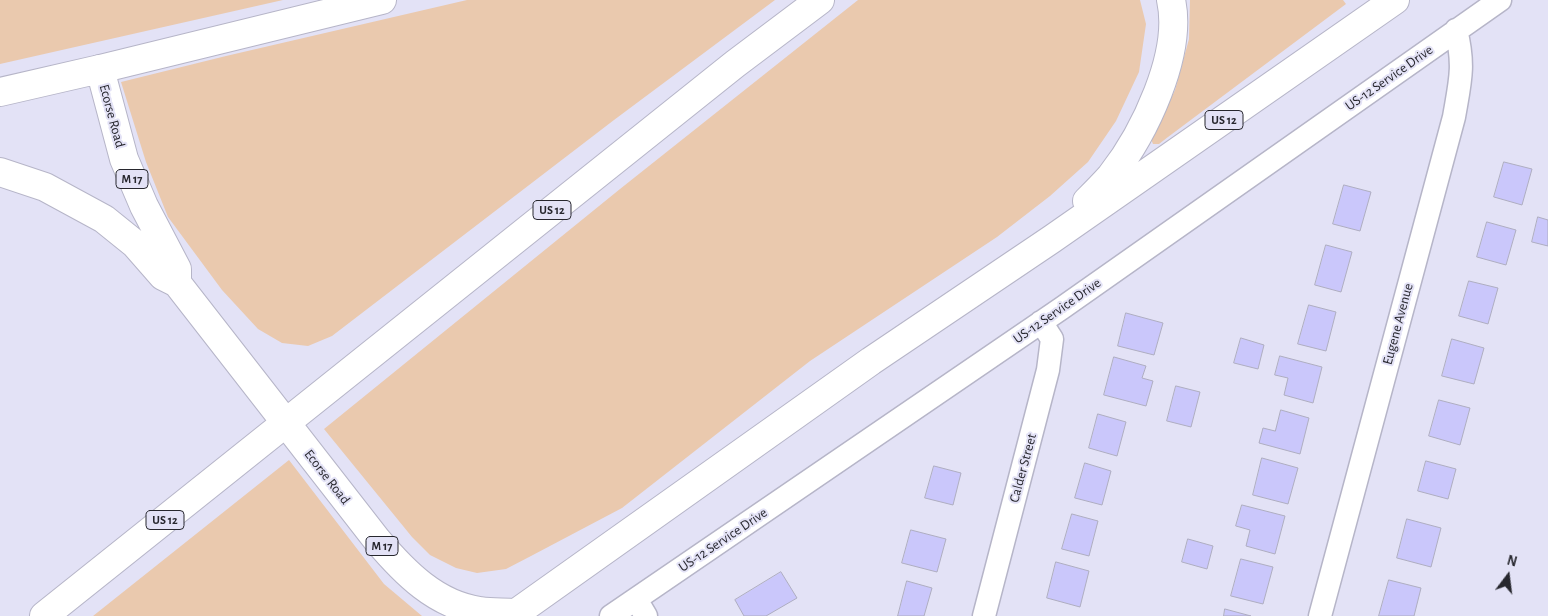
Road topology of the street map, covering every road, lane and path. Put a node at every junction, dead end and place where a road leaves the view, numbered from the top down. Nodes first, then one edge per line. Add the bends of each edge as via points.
1 (382, 0) edge
2 (820, 0) edge
3 (1171, 0) edge
4 (1395, 0) edge
5 (1500, 0) edge
6 (1456, 30) junction
7 (100, 68) junction
8 (0, 92) edge
9 (0, 172) edge
10 (1052, 239) junction
11 (180, 288) junction
12 (1041, 322) junction
13 (285, 423) junction
14 (641, 608) edge
15 (514, 615) edge
16 (44, 616) edge
17 (611, 616) edge
18 (984, 616) edge
19 (1320, 616) edge

1 - 7 main road
2 - 13 main road, US 12 / US 12 via 727,70
3 - 10 main road via 1174,14 1170,49 1159,92 1141,130 1111,176
4 - 10 main road, US 12 / US 12
5 - 6 street, US-12 Service Drive
6 - 12 street, US-12 Service Drive
6 - 19 street, Eugene Avenue via 1462,68 1454,117
7 - 8 main road, Ecorse Road
7 - 11 main road, Ecorse Road / M 17 via 124,160 177,270
9 - 11 main road, Ecorse Road / M 17 via 45,187 104,219 134,244 163,276
10 - 15 main road, US 12 / US 12 via 863,367
11 - 13 main road, Ecorse Road / M 17
12 - 14 street, US-12 Service Drive
12 - 18 street, Calder Street via 1052,339 1048,370
13 - 15 main road, Ecorse Road / M 17 via 395,562 413,579 459,606
13 - 16 main road, US 12
14 - 17 street, US-12 Service Drive

